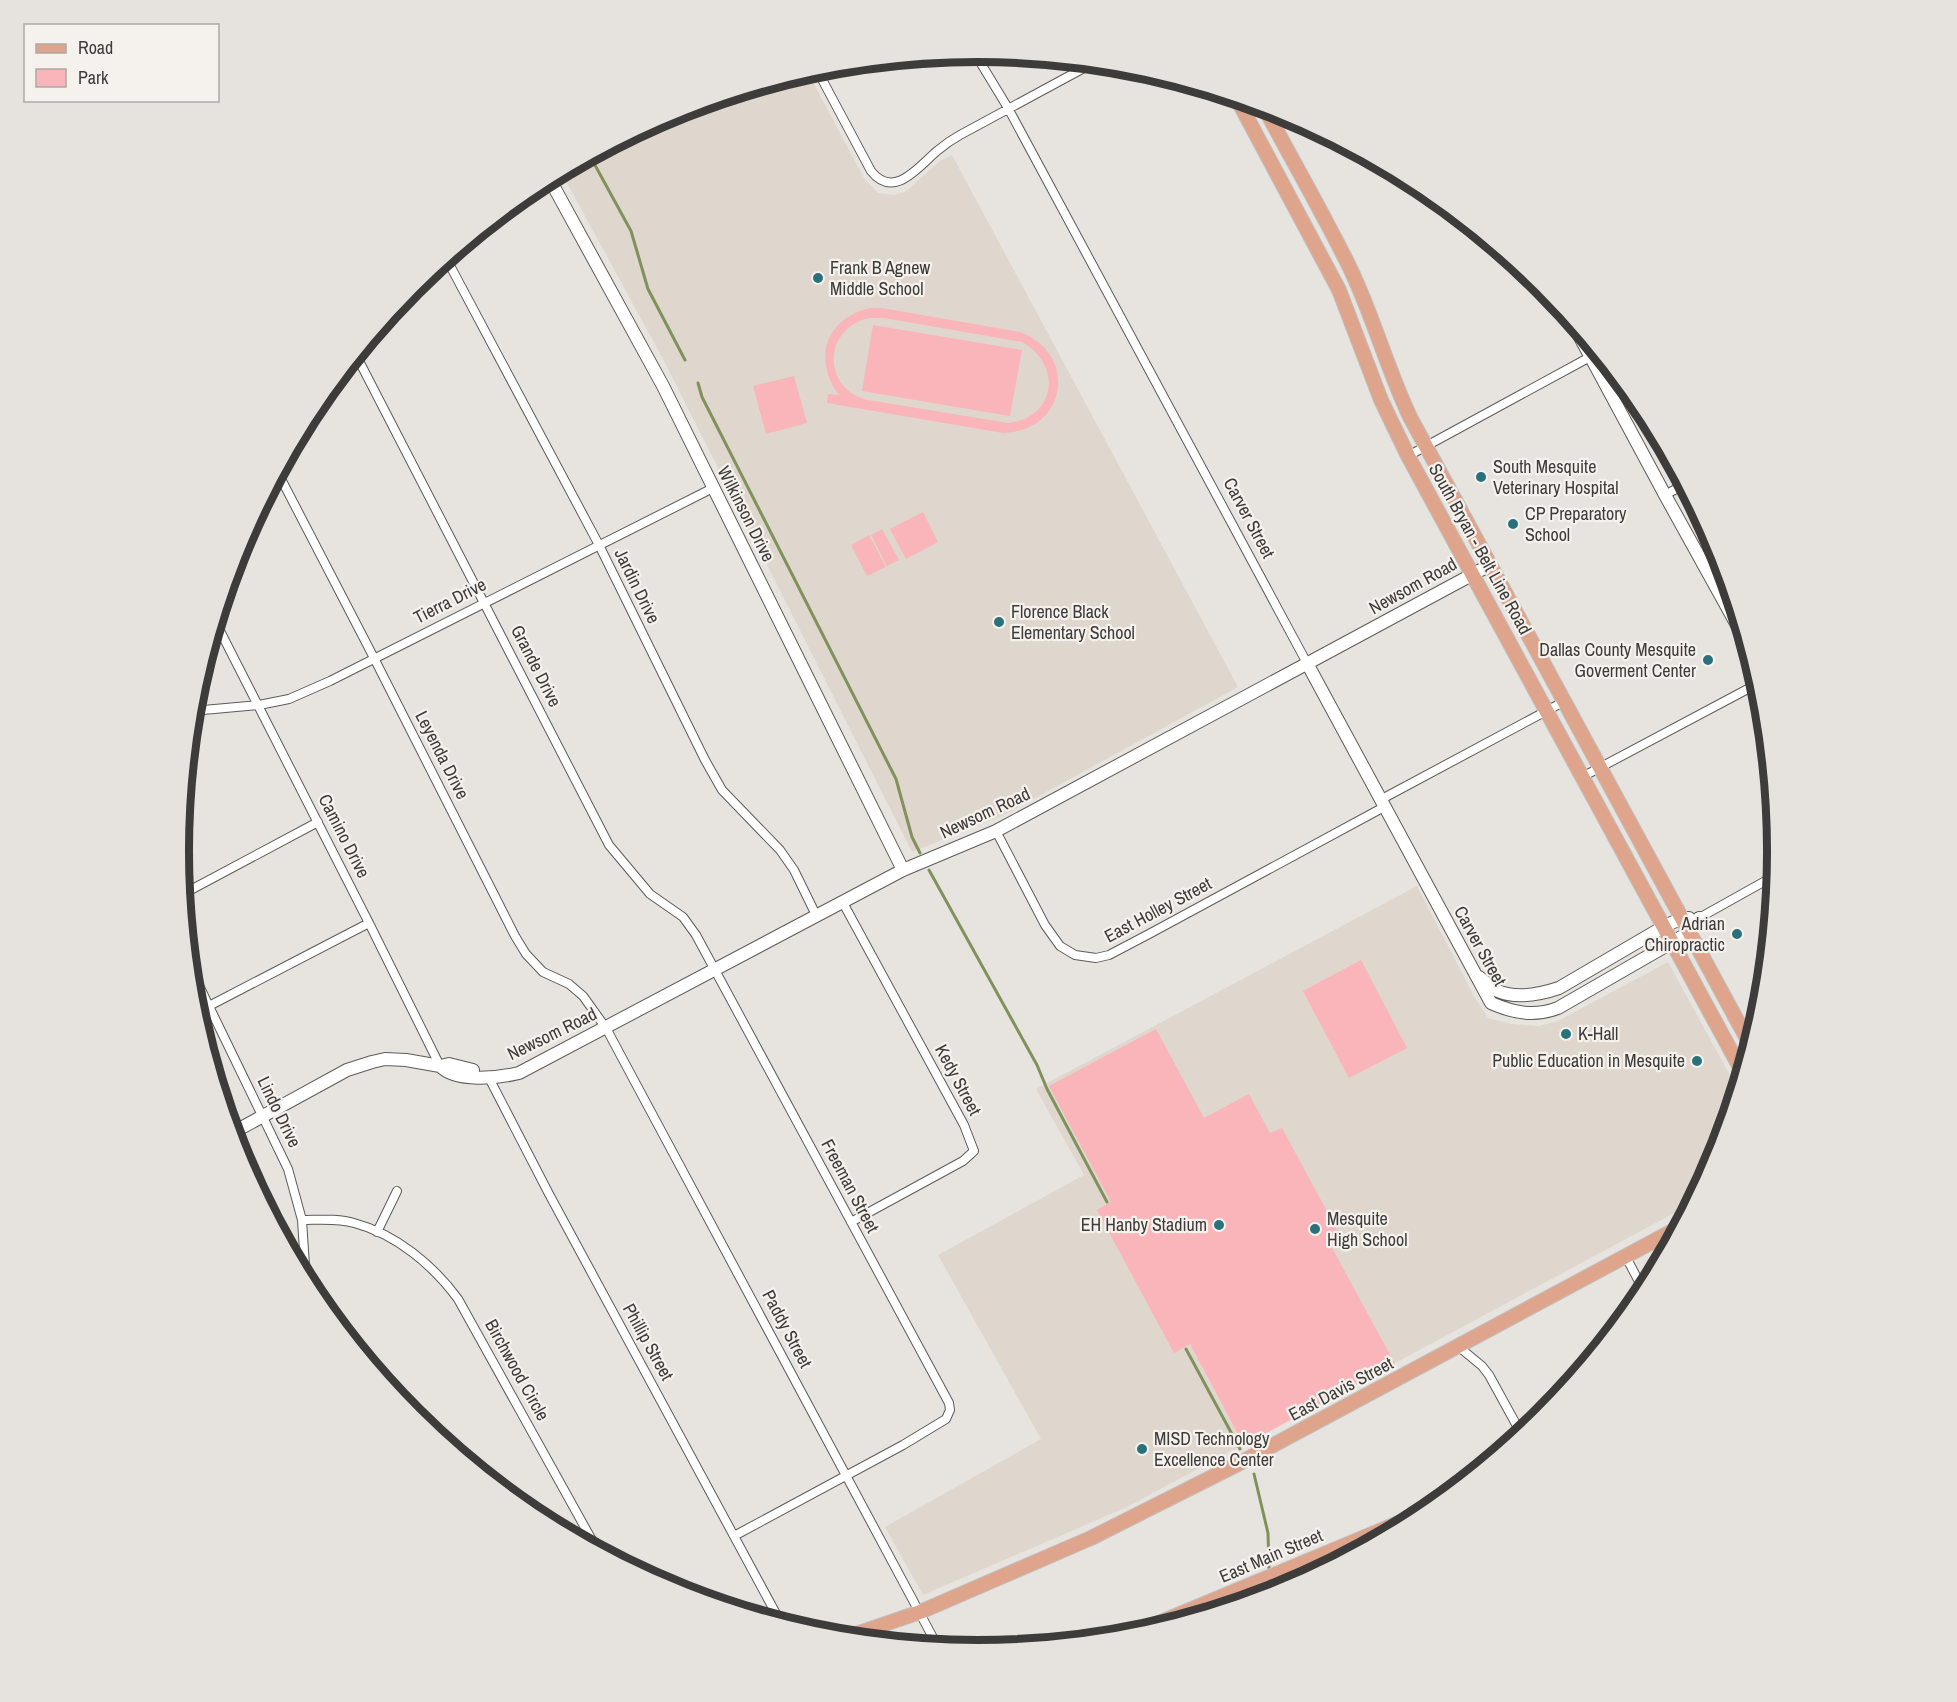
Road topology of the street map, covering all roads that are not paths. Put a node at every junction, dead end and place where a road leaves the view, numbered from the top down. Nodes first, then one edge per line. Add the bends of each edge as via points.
1 (981, 62) edge
2 (1084, 68) edge
3 (821, 78) edge
4 (1008, 108) junction
5 (1246, 108) edge
6 (1270, 118) edge
7 (554, 186) edge
8 (450, 265) edge
9 (1583, 343) edge
10 (1590, 357) junction
11 (359, 361) edge
12 (1426, 446) junction
13 (1408, 456) junction
14 (282, 480) edge
15 (1679, 487) edge
16 (713, 488) junction
17 (1665, 495) junction
18 (599, 545) junction
19 (1490, 565) junction
20 (1473, 574) junction
21 (485, 602) junction
22 (1730, 612) edge
23 (221, 632) edge
24 (1532, 641) junction
25 (1515, 651) junction
26 (374, 658) junction
27 (1308, 664) junction
28 (1751, 687) edge
29 (1565, 701) junction
30 (259, 705) junction
31 (202, 710) edge
32 (1548, 710) junction
33 (1601, 767) junction
34 (1584, 776) junction
35 (1382, 804) junction
36 (318, 822) junction
37 (996, 831) junction
38 (1646, 850) junction
39 (1629, 859) junction
40 (903, 870) junction
41 (1767, 880) edge
42 (190, 890) edge
43 (843, 901) junction
44 (816, 915) junction
45 (1682, 918) junction
46 (1699, 918) junction
47 (369, 923) junction
48 (1665, 926) junction
49 (1690, 932) junction
50 (1673, 941) junction
51 (715, 969) junction
52 (1475, 975) junction
53 (202, 991) edge
54 (209, 1006) junction
55 (606, 1028) junction
56 (1746, 1036) edge
57 (1738, 1064) edge
58 (440, 1066) junction
59 (488, 1076) junction
60 (263, 1116) junction
61 (240, 1129) edge
62 (396, 1191) dead end
63 (302, 1220) junction
64 (851, 1222) junction
65 (377, 1232) junction
66 (1669, 1233) edge
67 (1626, 1257) junction
68 (305, 1262) edge
69 (1640, 1283) edge
70 (1459, 1347) junction
71 (1518, 1427) edge
72 (847, 1475) junction
73 (1379, 1531) edge
74 (734, 1536) junction
75 (591, 1539) edge
76 (920, 1612) junction
77 (776, 1615) edge
78 (1177, 1615) edge
79 (862, 1632) edge
80 (934, 1639) edge

1 - 4 street, Carver Street
2 - 4 street
3 - 4 street via 871,171 892,183 902,181 952,140
4 - 27 street, Carver Street
5 - 13 main road, South Bryan - Belt Line Road via 1339,290 1381,400
6 - 12 main road, South Bryan - Belt Line Road via 1349,267 1399,394
7 - 16 street, Wilkinson Drive via 663,386
8 - 18 street, Jardin Drive
9 - 10 street
10 - 12 street
10 - 17 street
11 - 21 street, Grande Drive
12 - 13 street
12 - 19 main road, South Bryan - Belt Line Road
13 - 20 main road, South Bryan - Belt Line Road
14 - 26 street, Leyenda Drive
15 - 17 street
16 - 18 street, Tierra Drive
16 - 40 street, Wilkinson Drive
17 - 22 street
18 - 21 street, Tierra Drive
18 - 44 street, Jardin Drive via 710,770 722,790 780,850
19 - 20 street, Newsom Road
19 - 24 main road, South Bryan - Belt Line Road
20 - 25 main road, South Bryan - Belt Line Road
20 - 27 street, Newsom Road
21 - 26 street, Tierra Drive
21 - 51 street, Grande Drive via 609,845 650,894 683,917
23 - 30 street, Camino Drive
24 - 25 main road
24 - 29 main road, South Bryan - Belt Line Road
25 - 32 main road, South Bryan - Belt Line Road
26 - 30 street, Tierra Drive via 289,699
26 - 55 street, Leyenda Drive via 526,954 543,972 583,996
27 - 35 street, Carver Street
27 - 37 street, Newsom Road
28 - 33 street
29 - 32 street, East Holley Street
29 - 33 main road, South Bryan - Belt Line Road
30 - 31 street, Tierra Drive
30 - 36 street, Camino Drive
32 - 34 main road, South Bryan - Belt Line Road
32 - 35 street, East Holley Street
33 - 34 street
33 - 38 main road, South Bryan - Belt Line Road
34 - 39 main road, South Bryan - Belt Line Road
35 - 37 street, East Holley Street via 1149,934 1096,958 1075,955 1060,946
35 - 52 street, Carver Street
36 - 42 street
36 - 47 street, Camino Drive
37 - 40 street, Newsom Road
38 - 39 main road
38 - 45 main road, South Bryan - Belt Line Road
39 - 48 main road, South Bryan - Belt Line Road
40 - 43 street, Newsom Road
41 - 46 street
43 - 44 street, Newsom Road
43 - 64 street, Kedy Street via 964,1125 974,1151 963,1161
44 - 51 street, Newsom Road
45 - 46 street
45 - 48 street
45 - 49 main road, South Bryan - Belt Line Road
46 - 49 street
47 - 54 street
47 - 58 street, Camino Drive
48 - 50 main road, South Bryan - Belt Line Road
48 - 52 street via 1546,993 1498,991
49 - 50 street
49 - 56 main road, South Bryan - Belt Line Road
50 - 52 street, Carver Street via 1542,1013 1526,1014 1491,1003
50 - 57 main road, South Bryan - Belt Line Road
51 - 55 street, Newsom Road
51 - 64 street, Freeman Street
53 - 54 street, Lindo Drive
54 - 60 street, Lindo Drive
55 - 59 street, Newsom Road via 519,1073
55 - 72 street, Paddy Street
58 - 59 street, Newsom Road via 445,1072 475,1078
58 - 60 street, Newsom Road via 406,1060 372,1062 347,1070
59 - 74 street, Phillip Street
60 - 61 street, Newsom Road
60 - 63 street, Lindo Drive via 288,1169
62 - 65 street
63 - 65 street, Birchwood Circle via 352,1222
63 - 68 street, Lindo Drive
64 - 72 street, Freeman Street via 950,1410 946,1419
65 - 75 street, Birchwood Circle via 411,1251 445,1281 458,1299
66 - 67 main road, East Davis Street
67 - 69 street
67 - 70 main road, East Davis Street
70 - 71 street via 1489,1375
70 - 76 main road, East Davis Street via 1100,1533
72 - 74 street
72 - 76 street, Paddy Street
73 - 78 main road, East Main Street
74 - 77 street, Phillip Street
76 - 79 main road, East Davis Street
76 - 80 street, Paddy Street

